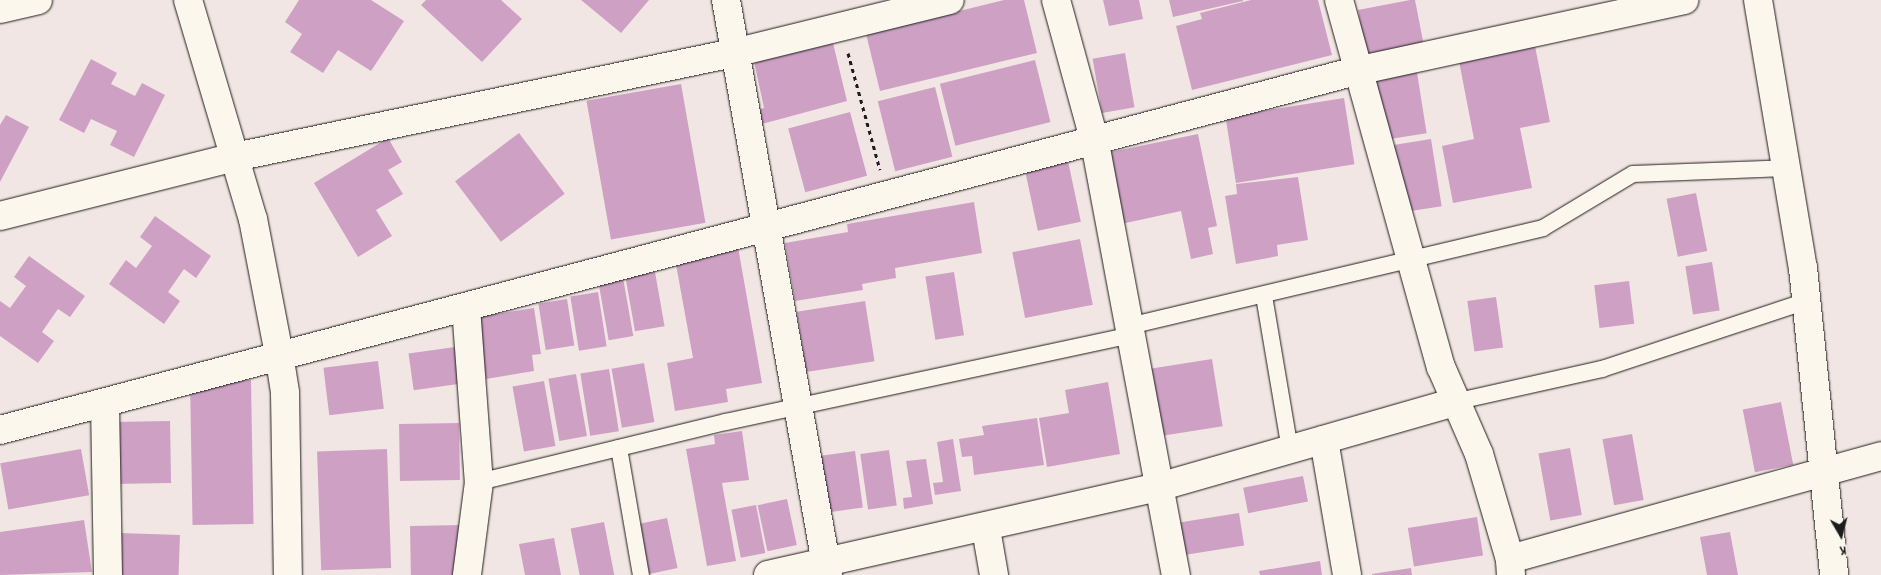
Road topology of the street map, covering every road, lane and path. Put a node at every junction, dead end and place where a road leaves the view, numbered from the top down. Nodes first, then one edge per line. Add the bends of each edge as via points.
1 (38, 0) edge
2 (188, 0) edge
3 (726, 0) edge
4 (950, 0) edge
5 (1056, 0) edge
6 (1339, 0) edge
7 (1684, 0) edge
8 (1758, 0) edge
9 (0, 9) edge
10 (841, 28) junction
11 (738, 52) junction
12 (1356, 70) junction
13 (1095, 143) junction
14 (234, 157) junction
15 (1786, 168) junction
16 (887, 194) junction
17 (0, 216) edge
18 (766, 225) junction
19 (1413, 258) junction
20 (1264, 296) junction
21 (1806, 301) junction
22 (466, 307) junction
23 (1130, 330) junction
24 (279, 354) junction
25 (1454, 402) junction
26 (105, 403) junction
27 (796, 407) junction
28 (0, 430) edge
29 (1324, 440) junction
30 (619, 448) junction
31 (1290, 450) junction
32 (1881, 456) edge
33 (1824, 476) junction
34 (478, 482) junction
35 (1162, 486) junction
36 (986, 529) junction
37 (1511, 567) edge
38 (827, 568) edge
39 (107, 575) edge
40 (288, 575) edge
41 (467, 575) edge
42 (642, 575) edge
43 (768, 575) edge
44 (994, 575) edge
45 (1176, 575) edge
46 (1347, 575) edge
47 (1834, 575) edge

1 - 9 street
2 - 14 street
3 - 11 street
4 - 10 street
5 - 13 street
6 - 12 street
7 - 12 street
8 - 15 street
10 - 11 street
10 - 16 path
11 - 14 street
11 - 18 street
12 - 13 street
12 - 19 street
13 - 16 street
13 - 23 street
14 - 17 street
14 - 24 street via 253,219
15 - 19 lane via 1634,174 1542,228
15 - 21 street
16 - 18 street
18 - 22 street
18 - 27 street
19 - 20 lane
19 - 25 street via 1441,367
20 - 23 lane
20 - 31 lane
21 - 25 lane via 1602,369
21 - 33 street
22 - 24 street
22 - 34 street
23 - 27 lane
23 - 35 street
24 - 26 street
24 - 40 street via 285,393
25 - 29 street
25 - 37 street via 1480,454
26 - 28 street
26 - 39 street
27 - 30 lane
27 - 38 street
29 - 31 street
29 - 46 street
30 - 34 lane
30 - 42 lane
31 - 35 street
32 - 33 street
33 - 37 street via 1650,518
33 - 47 street
34 - 41 street
35 - 36 street
35 - 45 street
36 - 38 street
36 - 44 street
38 - 43 street

